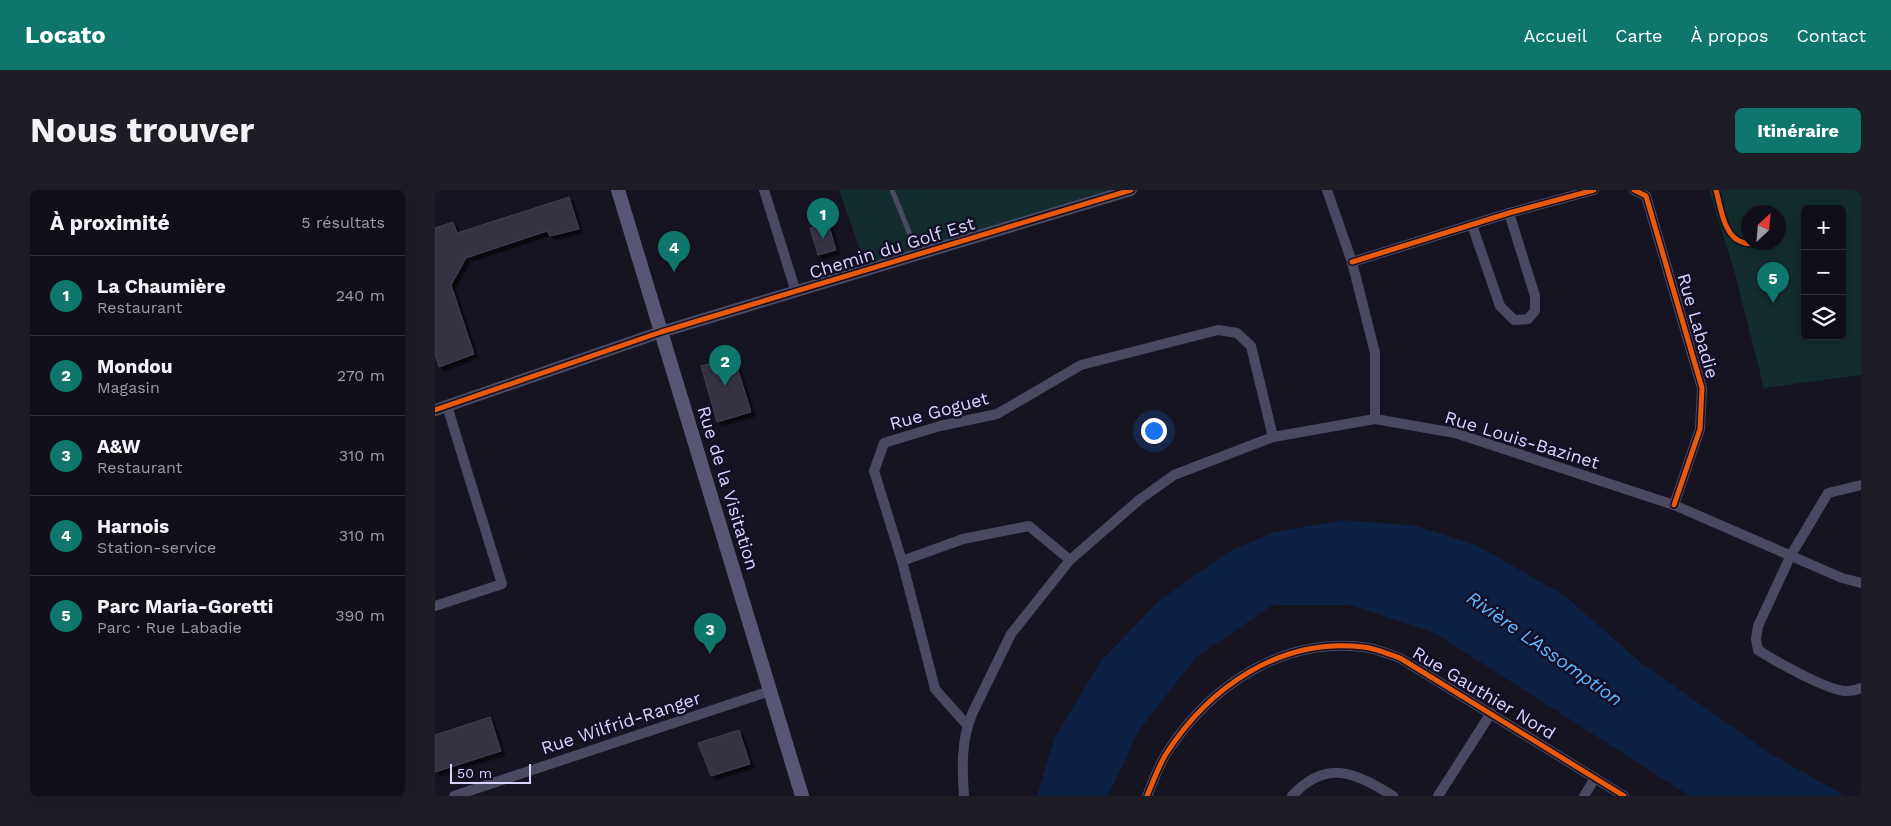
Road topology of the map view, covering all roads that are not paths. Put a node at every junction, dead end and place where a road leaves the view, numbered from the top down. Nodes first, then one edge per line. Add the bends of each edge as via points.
1 (618, 190) edge
2 (763, 190) edge
3 (892, 190) edge
4 (1131, 190) edge
5 (1327, 190) edge
6 (1594, 190) edge
7 (1634, 190) edge
8 (1509, 213) junction
9 (1473, 225) junction
10 (919, 254) junction
11 (1351, 262) junction
12 (796, 292) junction
13 (661, 332) junction
14 (441, 408) edge
15 (1375, 419) junction
16 (1273, 437) junction
17 (1861, 485) edge
18 (1674, 505) junction
19 (1791, 555) junction
20 (1069, 560) junction
21 (902, 561) junction
22 (1861, 584) edge
23 (435, 606) edge
24 (1861, 688) edge
25 (770, 691) junction
26 (1491, 713) junction
27 (967, 726) junction
28 (1595, 778) junction
29 (453, 796) edge
30 (802, 796) edge
31 (964, 796) edge
32 (1147, 796) edge
33 (1292, 796) edge
34 (1393, 796) edge
35 (1437, 796) edge
36 (1584, 796) edge
37 (1624, 796) edge

1 - 13 main road, Rue de la Visitation
2 - 12 street
3 - 10 lane
4 - 10 street, Chemin du Golf Est
5 - 11 street
6 - 8 street
7 - 18 street, Rue Labadie via 1645,196 1702,388 1700,429
8 - 9 street
8 - 9 street via 1535,296 1535,311 1528,319 1514,320 1500,306
9 - 11 street
10 - 12 street, Chemin du Golf Est
11 - 15 street via 1375,354
12 - 13 street, Chemin du Golf Est
13 - 14 street, Chemin du Golf Est
13 - 25 main road, Rue de la Visitation
14 - 23 street via 502,584
15 - 16 street, Rue Louis-Bazinet
15 - 18 street, Rue Louis-Bazinet via 1455,433
16 - 20 street, Rue Louis-Bazinet via 1174,475 1139,500
16 - 21 street, Rue Goguet via 1251,346 1237,333 1217,330 1081,365 997,414 940,426 884,443 874,471
17 - 19 street via 1829,493
18 - 19 street, Rue Louis-Bazinet
19 - 22 street, Rue Louis-Bazinet
19 - 24 street via 1758,626 1758,650 1832,688 1846,691
20 - 21 street via 1029,526 963,539
20 - 27 street, Rue Louis-Bazinet via 1011,634
21 - 27 street, Rue Goguet via 935,688
25 - 29 street, Rue Wilfrid-Ranger
25 - 30 main road, Rue de la Visitation
26 - 28 street, Rue Gauthier Nord
26 - 32 street, Rue Gauthier Nord via 1399,658 1365,647 1329,645 1290,654 1246,672 1189,722 1165,756
26 - 35 street
27 - 31 street, Rue Louis-Bazinet via 961,760
28 - 36 street
28 - 37 street, Rue Gauthier Nord
33 - 34 street via 1303,784 1345,772 1364,778

